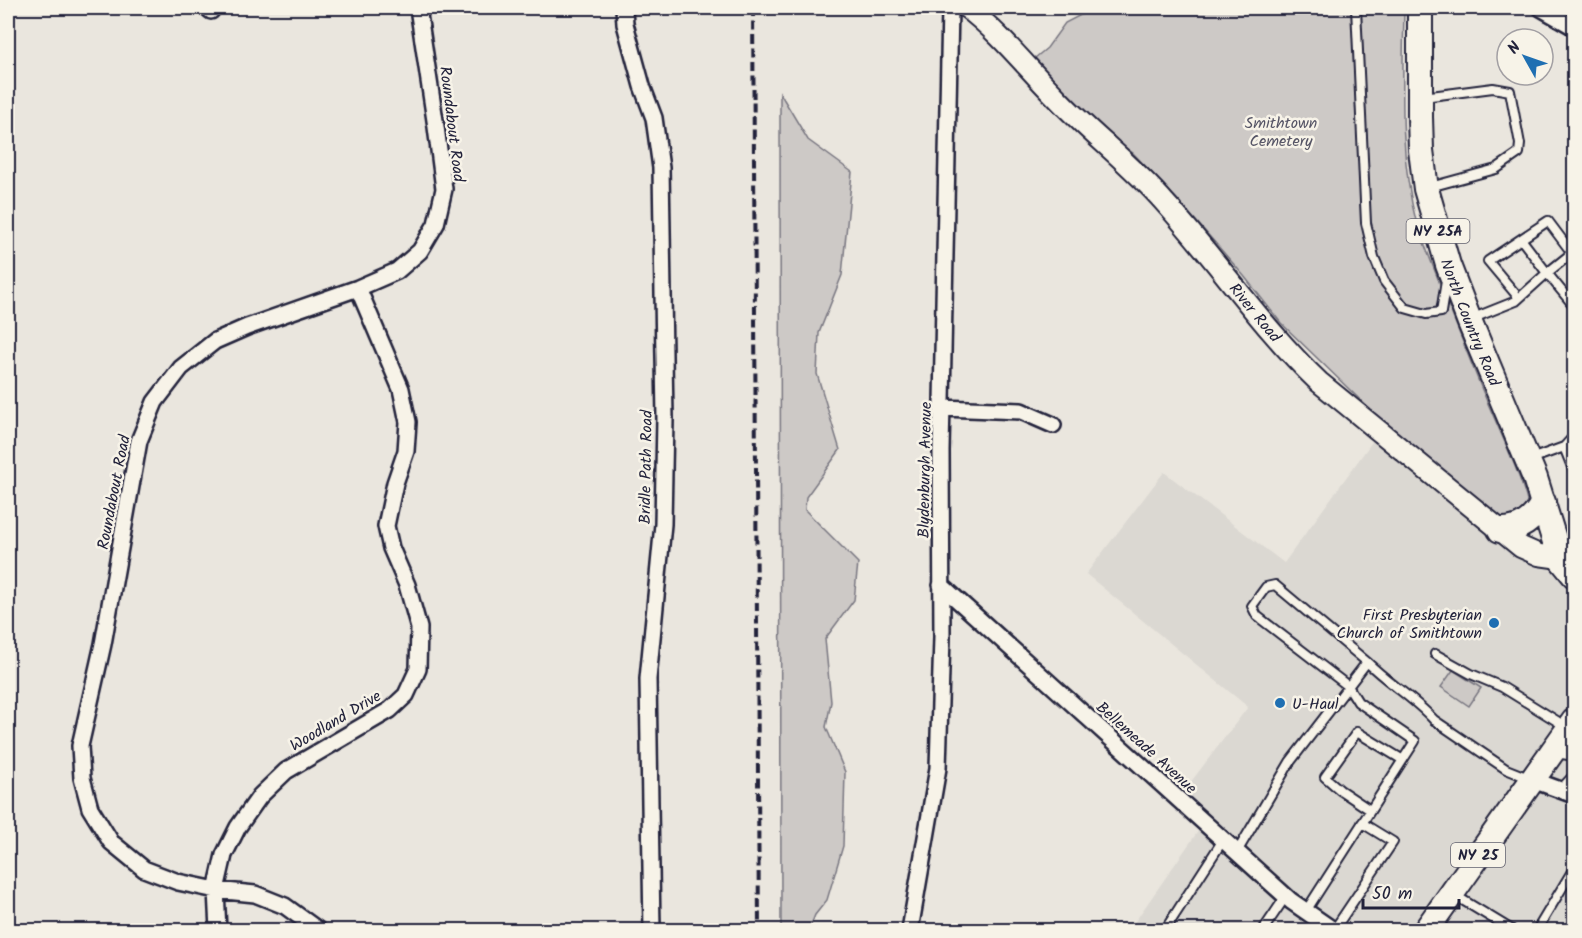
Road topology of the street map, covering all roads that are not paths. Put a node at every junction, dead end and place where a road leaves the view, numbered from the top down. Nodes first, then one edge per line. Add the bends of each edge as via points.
1 (418, 8) edge
2 (624, 8) edge
3 (950, 8) edge
4 (967, 8) edge
5 (1356, 8) edge
6 (1420, 8) edge
7 (1541, 8) edge
8 (1575, 27) edge
9 (1420, 97) junction
10 (1426, 189) junction
11 (1521, 240) junction
12 (1448, 264) junction
13 (1547, 273) junction
14 (358, 288) junction
15 (1519, 298) junction
16 (1575, 306) edge
17 (1469, 320) junction
18 (942, 408) junction
19 (1053, 425) dead end
20 (1575, 436) edge
21 (1564, 447) junction
22 (1527, 460) junction
23 (1575, 472) edge
24 (1543, 502) junction
25 (1500, 530) junction
26 (1568, 566) edge
27 (941, 585) junction
28 (1435, 654) dead end
29 (1367, 662) junction
30 (1348, 686) junction
31 (1572, 725) edge
32 (1563, 754) edge
33 (1403, 760) junction
34 (1575, 776) edge
35 (1533, 780) junction
36 (1567, 793) edge
37 (1370, 810) junction
38 (1362, 823) junction
39 (1223, 840) junction
40 (1237, 852) junction
41 (1575, 868) edge
42 (216, 890) junction
43 (1452, 893) junction
44 (1286, 896) junction
45 (1305, 911) junction
46 (218, 930) edge
47 (318, 930) edge
48 (652, 930) edge
49 (910, 930) edge
50 (1165, 930) edge
51 (1263, 930) edge
52 (1334, 930) edge
53 (1426, 930) edge
54 (1512, 930) edge
55 (1537, 930) edge

1 - 14 street, Roundabout Road via 444,189 436,224 420,251 397,271
2 - 48 street, Bridle Path Road via 625,24 654,118 661,168 665,419 663,524 648,679
3 - 18 street, Blydenburgh Avenue
4 - 25 street, River Road via 986,22 1077,119 1164,201 1295,360
5 - 12 lane via 1366,223 1374,257 1384,281 1405,308 1426,314 1441,312
6 - 9 main road, North Country Road / NY 25A
7 - 8 street
9 - 10 main road, North Country Road / NY 25A
9 - 10 lane via 1493,88 1510,91 1520,144 1519,153 1496,170
10 - 12 main road, North Country Road / NY 25A
11 - 13 lane
11 - 13 lane via 1548,221 1572,253
11 - 15 lane via 1488,261
12 - 17 main road, North Country Road / NY 25A
13 - 15 lane
13 - 16 lane
14 - 42 street, Woodland Drive via 401,389 408,423 406,451 387,526 419,627 418,669 406,695 390,710 286,771 260,796 238,827 225,855
14 - 42 street, Roundabout Road via 215,341 181,368 155,402 139,441 103,644 80,746 82,778 90,808 111,842 136,863 177,882
15 - 17 lane
17 - 22 main road, North Country Road / NY 25A
18 - 19 street via 1021,411
18 - 27 street, Blydenburgh Avenue
20 - 21 lane
21 - 22 lane
21 - 23 lane
22 - 24 main road, North Country Road / NY 25A
24 - 25 main road via 1520,527
24 - 26 main road, North Country Road / NY 25A
25 - 26 street, River Road via 1521,548
27 - 39 street, Bellemeade Avenue
27 - 49 street, Blydenburgh Avenue via 938,768
28 - 31 lane
29 - 30 lane
29 - 30 lane via 1275,585 1266,587 1252,606 1257,616
29 - 35 lane via 1434,720 1506,769
30 - 33 lane via 1358,702 1415,741
30 - 40 lane via 1290,762
31 - 32 main road, NY 25
32 - 35 main road, NY 25
33 - 37 lane
33 - 37 lane via 1358,732 1325,777
34 - 36 lane
35 - 36 street
35 - 43 main road, NY 25
37 - 38 lane
38 - 45 lane
38 - 52 lane via 1393,842
39 - 40 street, Bellemeade Avenue
39 - 50 lane
40 - 44 street, Bellemeade Avenue
41 - 55 lane
42 - 46 street, Woodland Drive
42 - 47 street, Roundabout Road via 255,894 285,906
43 - 53 main road, NY 25
43 - 54 lane
44 - 45 street, Bellemeade Avenue
44 - 51 lane
45 - 52 street, Bellemeade Avenue

